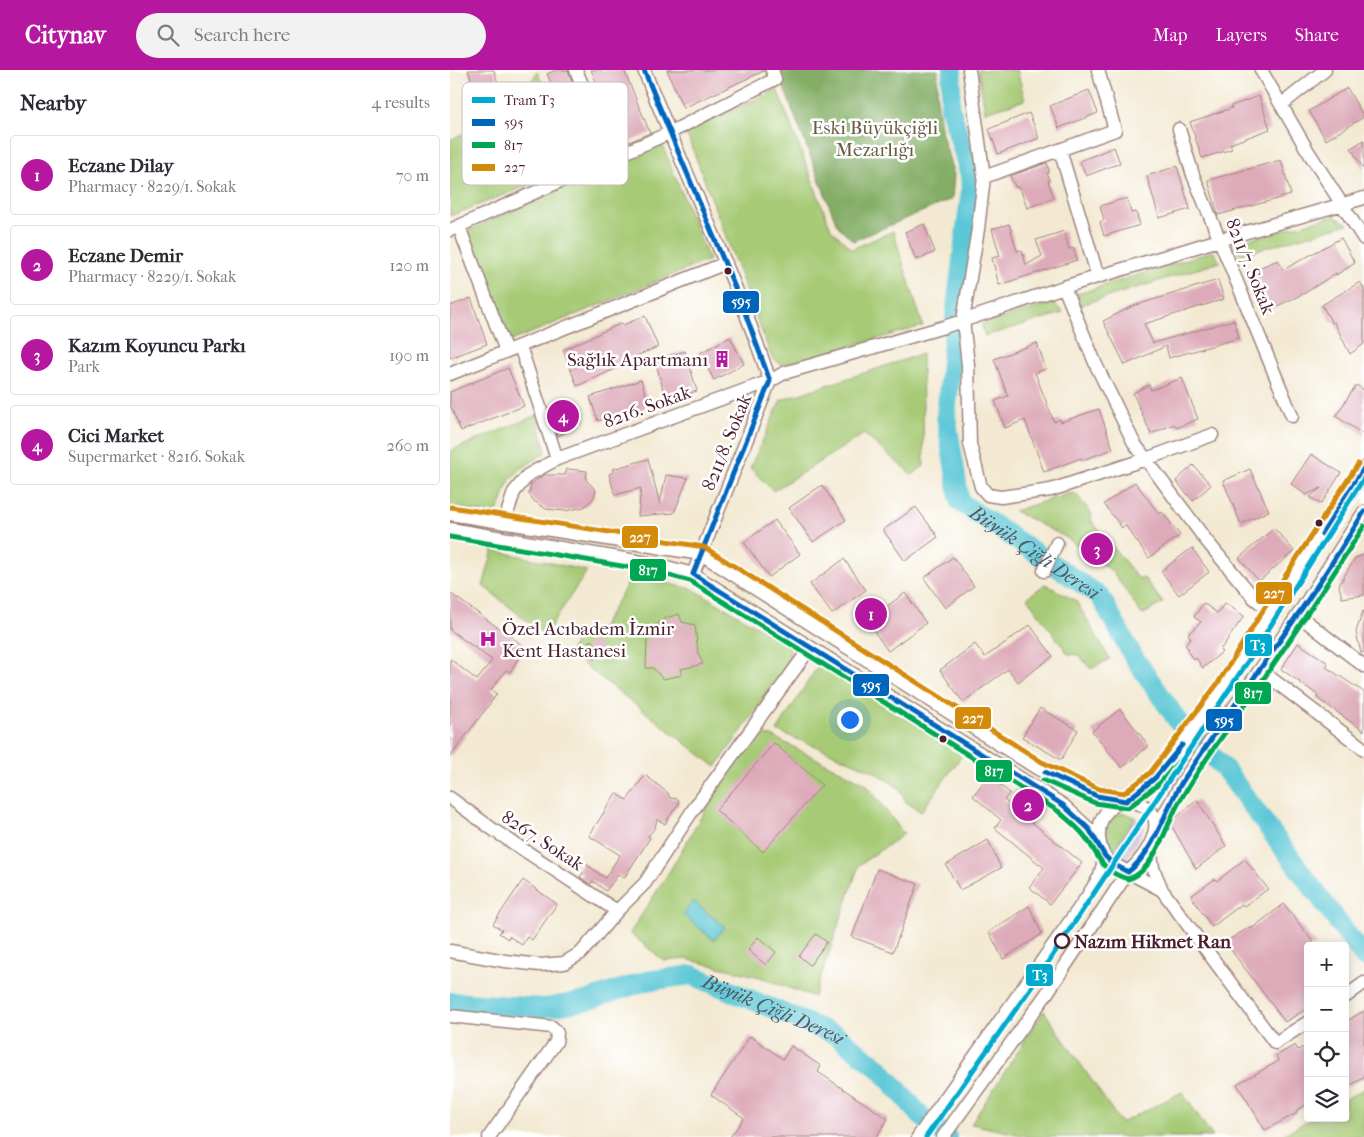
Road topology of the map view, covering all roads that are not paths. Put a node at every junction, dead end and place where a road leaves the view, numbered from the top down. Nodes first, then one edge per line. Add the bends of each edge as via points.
1 (576, 70) edge
2 (644, 70) edge
3 (772, 70) edge
4 (970, 70) edge
5 (1098, 70) edge
6 (1261, 70) edge
7 (1324, 70) edge
8 (581, 82) edge
9 (1281, 105) junction
10 (1179, 129) dead end
11 (669, 134) junction
12 (1060, 150) junction
13 (628, 152) edge
14 (984, 177) junction
15 (553, 185) edge
16 (1364, 198) edge
17 (1346, 204) junction
18 (454, 228) edge
19 (1364, 239) edge
20 (1219, 240) junction
21 (726, 263) junction
22 (1098, 277) junction
23 (1064, 287) junction
24 (963, 320) junction
25 (520, 346) junction
26 (506, 352) junction
27 (450, 374) edge
28 (770, 381) junction
29 (1292, 416) dead end
30 (1212, 435) dead end
31 (558, 459) junction
32 (1146, 459) junction
33 (1364, 468) edge
34 (1364, 512) edge
35 (450, 514) edge
36 (504, 523) junction
37 (450, 529) edge
38 (1057, 543) dead end
39 (701, 554) junction
40 (1044, 571) dead end
41 (693, 574) junction
42 (1271, 610) junction
43 (1298, 616) junction
44 (810, 648) junction
45 (1364, 666) edge
46 (1260, 670) junction
47 (1364, 749) edge
48 (450, 798) edge
49 (1126, 802) junction
50 (1152, 841) junction
51 (1102, 851) junction
52 (1128, 872) junction
53 (1162, 890) junction
54 (617, 911) junction
55 (450, 951) edge
56 (1362, 985) edge
57 (1349, 994) edge
58 (450, 1016) edge
59 (1304, 1025) edge
60 (919, 1136) edge
61 (489, 1137) edge
62 (943, 1137) edge

1 - 8 street
2 - 11 street
3 - 11 street via 775,79
4 - 14 street
5 - 12 street via 1115,130
6 - 9 street
7 - 9 street
9 - 17 street via 1306,148
10 - 20 street, 8211/7. Sokak
11 - 13 street
11 - 21 street
12 - 14 street
12 - 22 street
14 - 24 street
15 - 18 street
16 - 17 street
17 - 19 street
17 - 20 street, 8211/8. Sokak
18 - 26 street
20 - 22 street, 8211/8. Sokak
20 - 29 street, 8211/7. Sokak
21 - 25 street
21 - 28 street
22 - 23 street, 8211/8. Sokak
23 - 24 street, 8211/8. Sokak
23 - 32 street via 1096,366 1134,443
24 - 28 street, 8211/8. Sokak
24 - 32 street via 970,444 981,487 988,495 1001,497 1051,490
25 - 26 street
25 - 31 street
26 - 27 street
28 - 31 street, 8216. Sokak
28 - 39 street, 8211/8. Sokak
30 - 32 street
31 - 36 street, 8216. Sokak via 528,475 514,492
32 - 42 street via 1205,539 1254,598
33 - 42 street
34 - 43 street
35 - 36 street
36 - 39 street
37 - 41 street via 659,565
38 - 40 street
39 - 41 street, 8211/8. Sokak
39 - 49 street via 1038,769 1097,796
41 - 44 street
42 - 49 street via 1224,688 1188,738 1155,778
43 - 45 street
43 - 46 street
44 - 51 street via 1063,805 1089,829
44 - 54 street via 698,803 645,883
46 - 47 street
46 - 50 street via 1166,810
48 - 54 street, 8267. Sokak via 494,831
49 - 50 street via 1136,802 1153,814
49 - 51 street via 1109,808 1103,816 1100,825
50 - 52 street via 1139,862
50 - 53 street via 1153,868
51 - 52 street via 1113,864
51 - 60 street via 1100,876 1087,897
52 - 53 street
52 - 62 street via 1045,996
53 - 59 street via 1275,1043
54 - 55 street via 581,953 564,963 540,965
56 - 57 street
58 - 61 street via 552,1028 557,1033 556,1042

